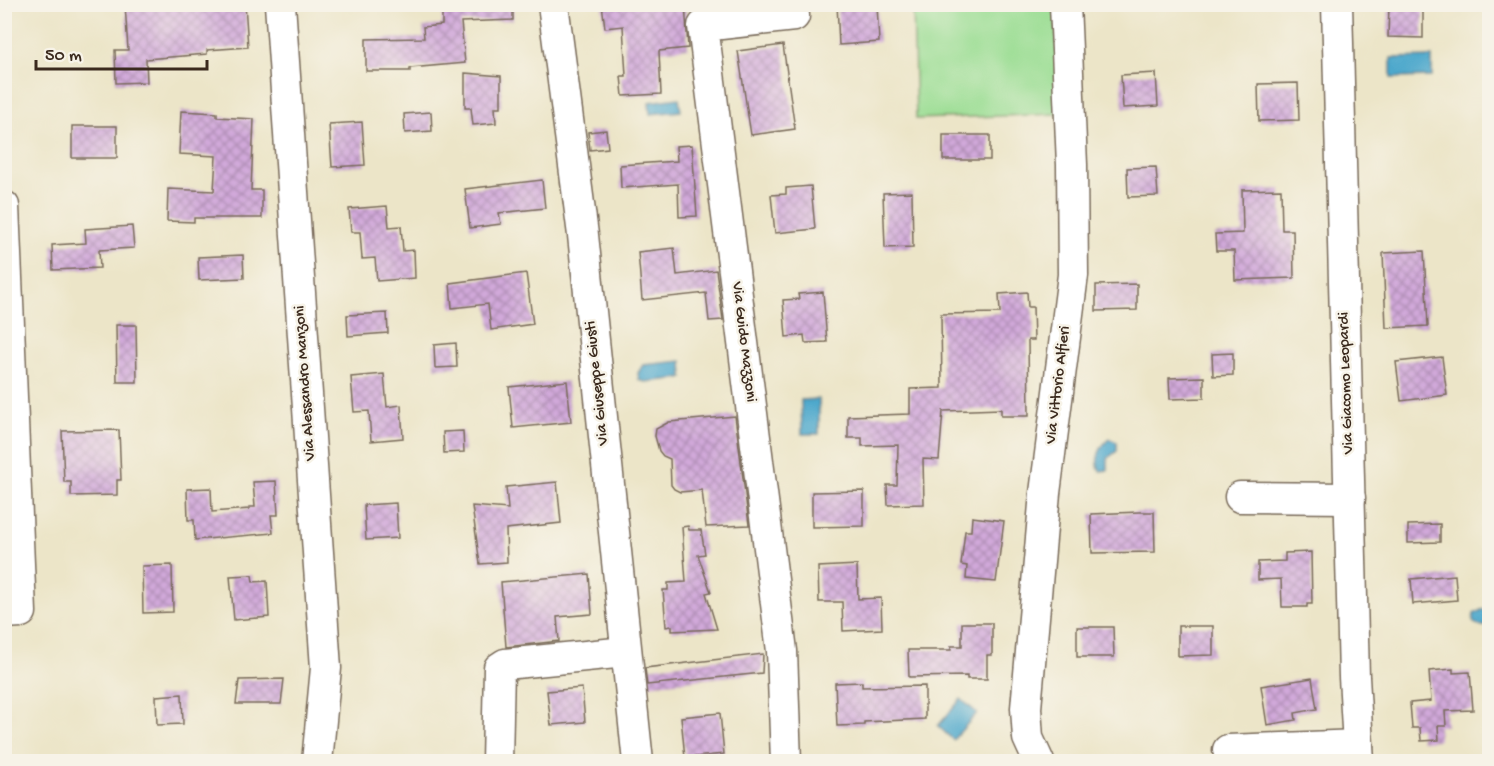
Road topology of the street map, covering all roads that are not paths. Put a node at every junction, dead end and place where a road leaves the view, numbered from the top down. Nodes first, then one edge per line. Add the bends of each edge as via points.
1 (280, 4) edge
2 (553, 4) edge
3 (793, 4) edge
4 (1065, 4) edge
5 (1336, 4) edge
6 (4, 206) edge
7 (7, 312) edge
8 (1240, 497) dead end
9 (1350, 498) junction
10 (13, 612) edge
11 (626, 652) junction
12 (1228, 750) dead end
13 (1358, 753) edge
14 (317, 762) edge
15 (497, 762) edge
16 (638, 762) edge
17 (786, 762) edge
18 (1039, 762) edge

1 - 14 street, Via Alessandro Manzoni via 326,668
2 - 11 street, Via Giuseppe Giusti via 584,247
3 - 17 street, Via Guido Mazzoni via 794,16 703,26 782,651
4 - 18 street, Via Vittorio Alfieri via 1073,275 1045,493 1026,708 1028,738
5 - 9 street, Via Giacomo Leopardi
6 - 7 street
7 - 10 street
8 - 9 street
9 - 13 street, Via Giacomo Leopardi
11 - 15 street via 505,664 499,668
11 - 16 street, Via Giuseppe Giusti
12 - 13 street

